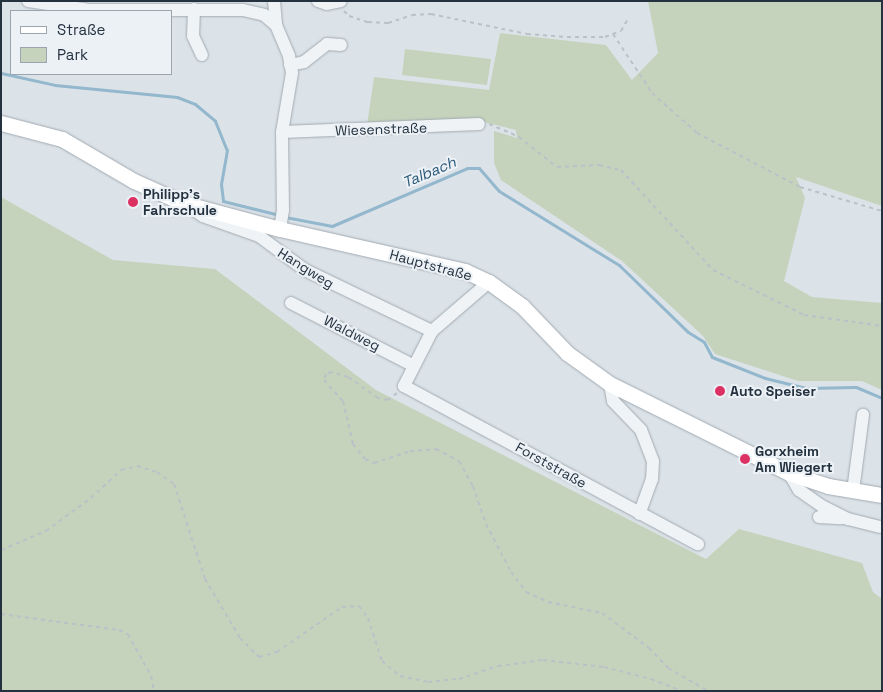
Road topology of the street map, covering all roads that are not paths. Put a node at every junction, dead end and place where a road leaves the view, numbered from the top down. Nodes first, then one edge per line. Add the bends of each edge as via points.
1 (274, 1) edge
2 (318, 1) edge
3 (30, 2) edge
4 (339, 2) edge
5 (194, 9) junction
6 (276, 25) junction
7 (341, 45) dead end
8 (202, 55) dead end
9 (290, 65) junction
10 (1, 122) edge
11 (479, 124) road end
12 (282, 132) junction
13 (183, 202) junction
14 (281, 220) junction
15 (489, 282) junction
16 (290, 303) dead end
17 (432, 331) junction
18 (412, 365) junction
19 (610, 384) junction
20 (863, 415) dead end
21 (789, 473) junction
22 (853, 491) junction
23 (882, 495) edge
24 (639, 514) junction
25 (819, 517) dead end
26 (848, 519) junction
27 (879, 527) dead end
28 (698, 544) dead end

1 - 6 street
2 - 4 street
3 - 5 street via 90,10
5 - 6 street via 257,13 271,18
5 - 8 street via 193,36
6 - 9 street
7 - 9 street via 327,44 304,62
9 - 12 street
10 - 13 main road, Hauptstraße via 62,139 134,181
11 - 12 street, Wiesenstraße
12 - 14 street
13 - 14 main road, Hauptstraße
13 - 17 street, Hangweg via 203,216 259,236 305,270
14 - 15 main road, Hauptstraße via 454,268
15 - 17 street
15 - 19 main road, Hauptstraße via 522,306 567,353
16 - 18 street, Waldweg
17 - 18 street
18 - 24 street, Forststraße via 404,386
19 - 21 main road, Hauptstraße
19 - 24 street via 613,401 641,430 653,461 652,479
20 - 22 street
21 - 22 main road, Hauptstraße
21 - 26 street via 805,495
22 - 23 main road, Hauptstraße
24 - 28 street, Forststraße
25 - 26 street
26 - 27 street

